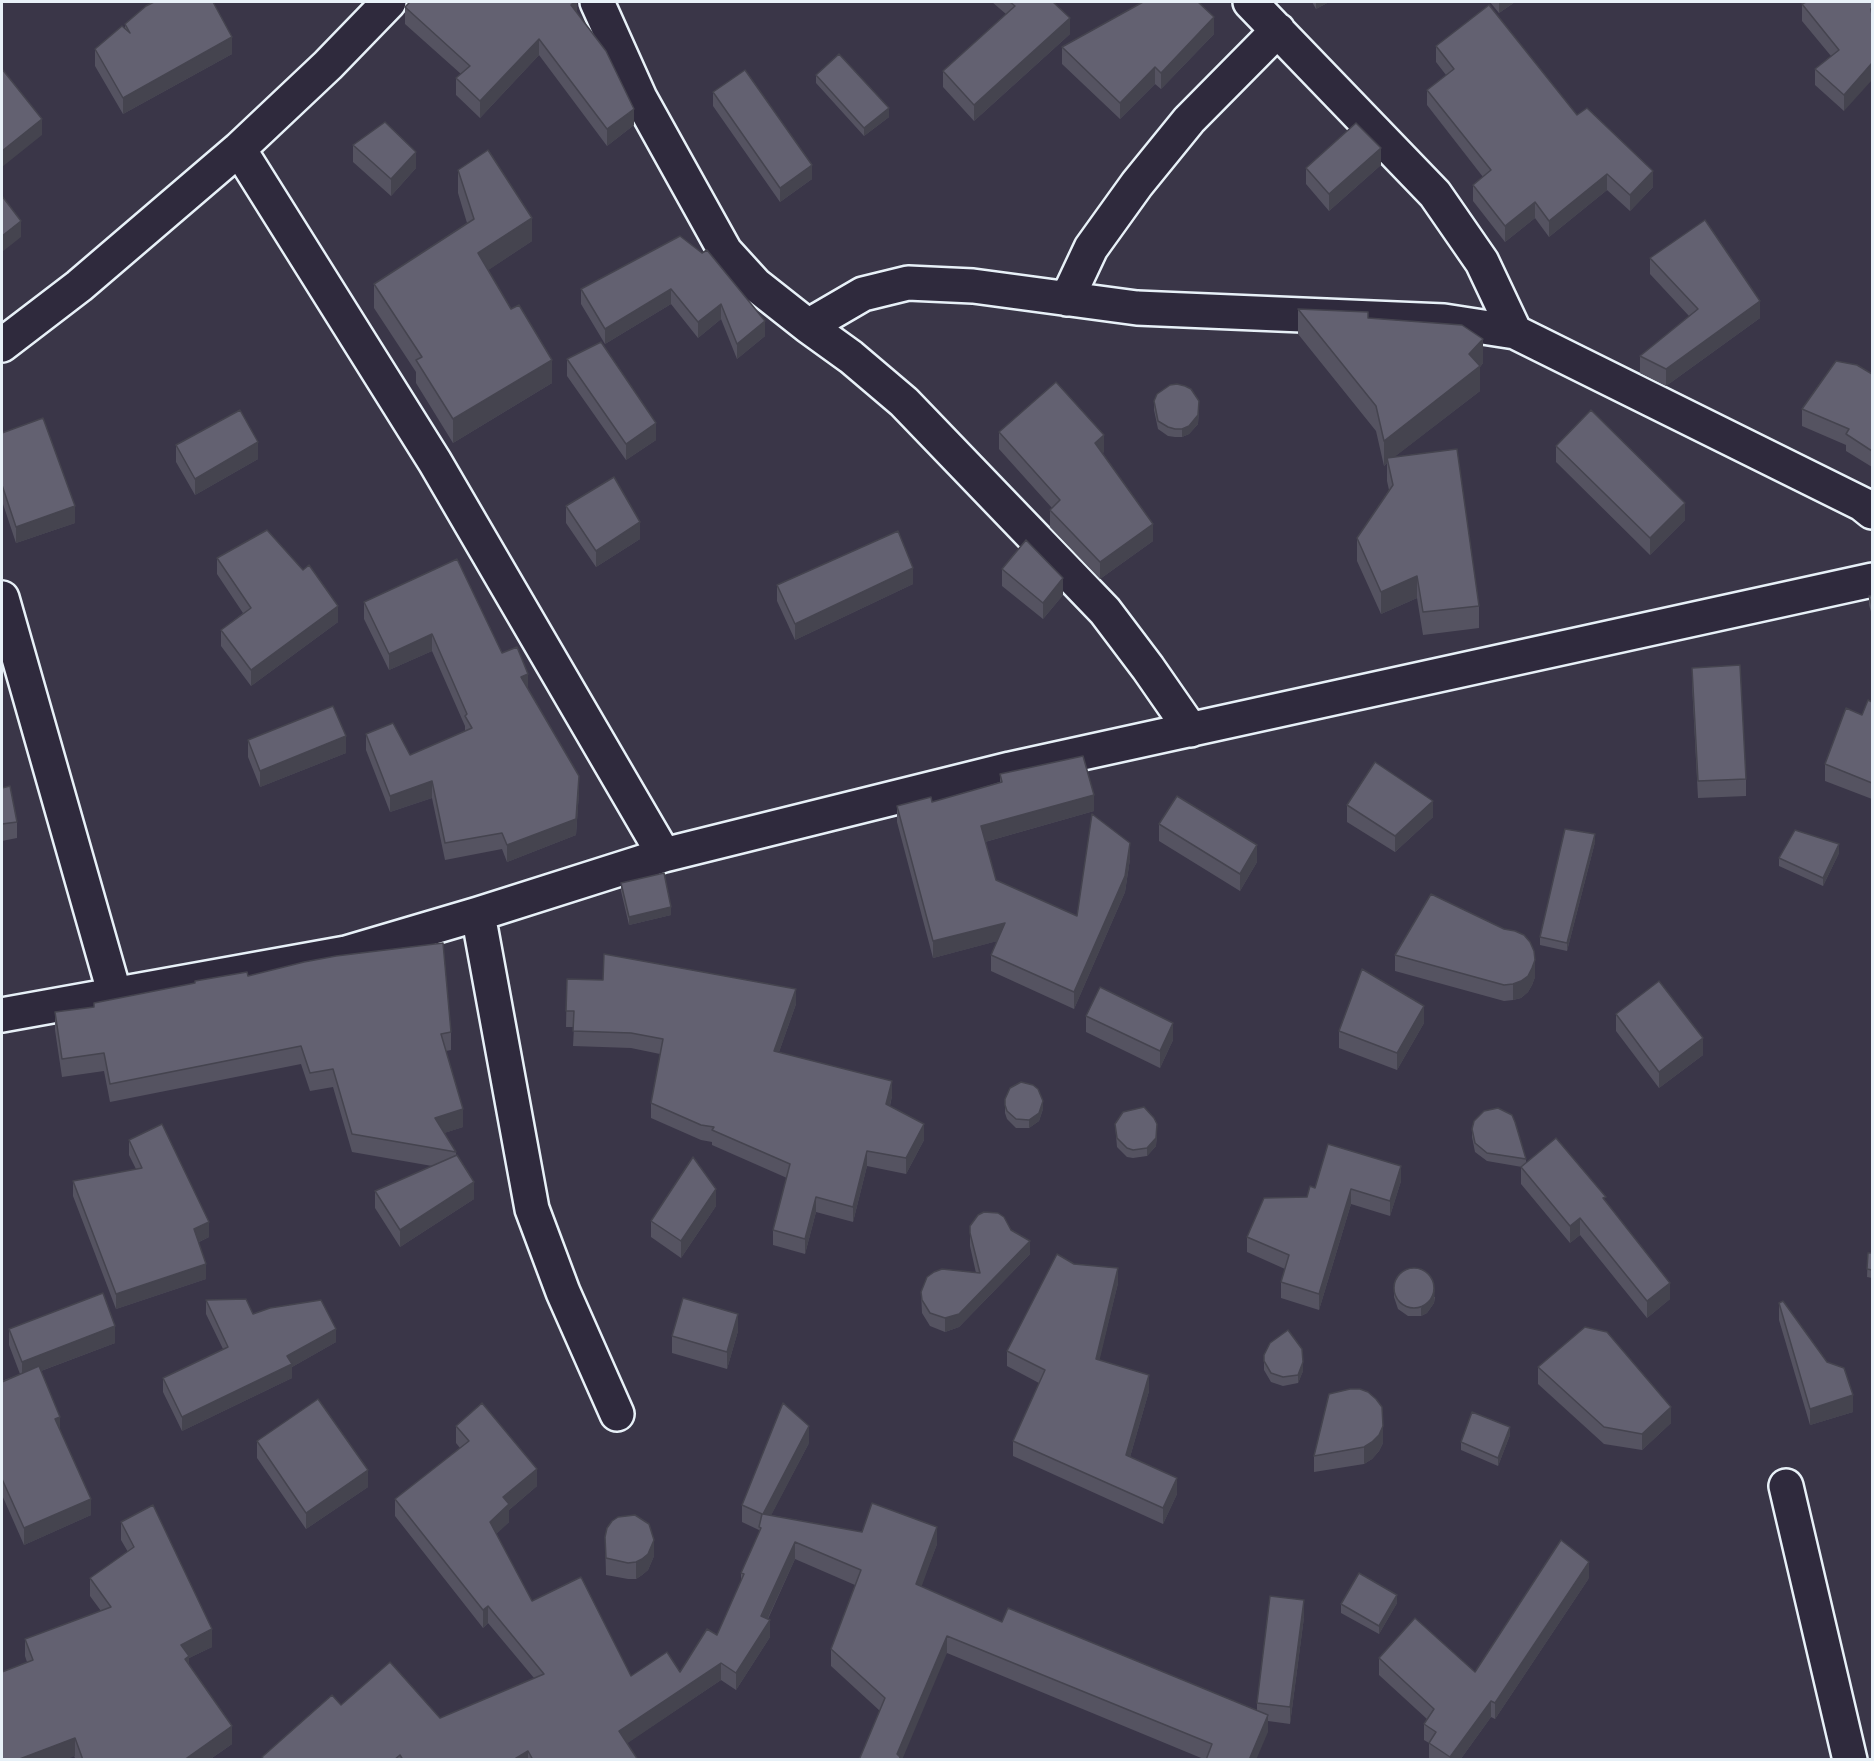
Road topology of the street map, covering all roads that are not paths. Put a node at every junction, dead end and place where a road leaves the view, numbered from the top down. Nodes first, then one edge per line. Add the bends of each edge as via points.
1 (389, 2) edge
2 (597, 2) edge
3 (1250, 2) edge
4 (1278, 30) junction
5 (239, 149) junction
6 (1067, 299) junction
7 (808, 326) junction
8 (1515, 332) junction
9 (2, 345) edge
10 (1872, 512) edge
11 (1872, 580) edge
12 (2, 598) edge
13 (1191, 730) junction
14 (664, 855) junction
15 (478, 914) junction
16 (115, 995) junction
17 (2, 1016) edge
18 (617, 1414) dead end
19 (1786, 1486) dead end
20 (1850, 1760) edge

1 - 5 street
2 - 7 street via 640,98 725,251 756,285
3 - 4 street
4 - 6 street via 1189,120 1137,184 1091,248
4 - 8 street via 1435,194 1482,262
5 - 9 street via 79,286
5 - 14 street via 435,462
6 - 7 street via 973,286 908,283 864,294
6 - 8 street via 1137,308 1444,321
7 - 13 street via 904,402 1105,611
8 - 10 street
11 - 13 street
12 - 16 street
13 - 14 street
14 - 15 street
15 - 16 street via 346,953
15 - 18 street via 532,1209 563,1292
16 - 17 street
19 - 20 street

